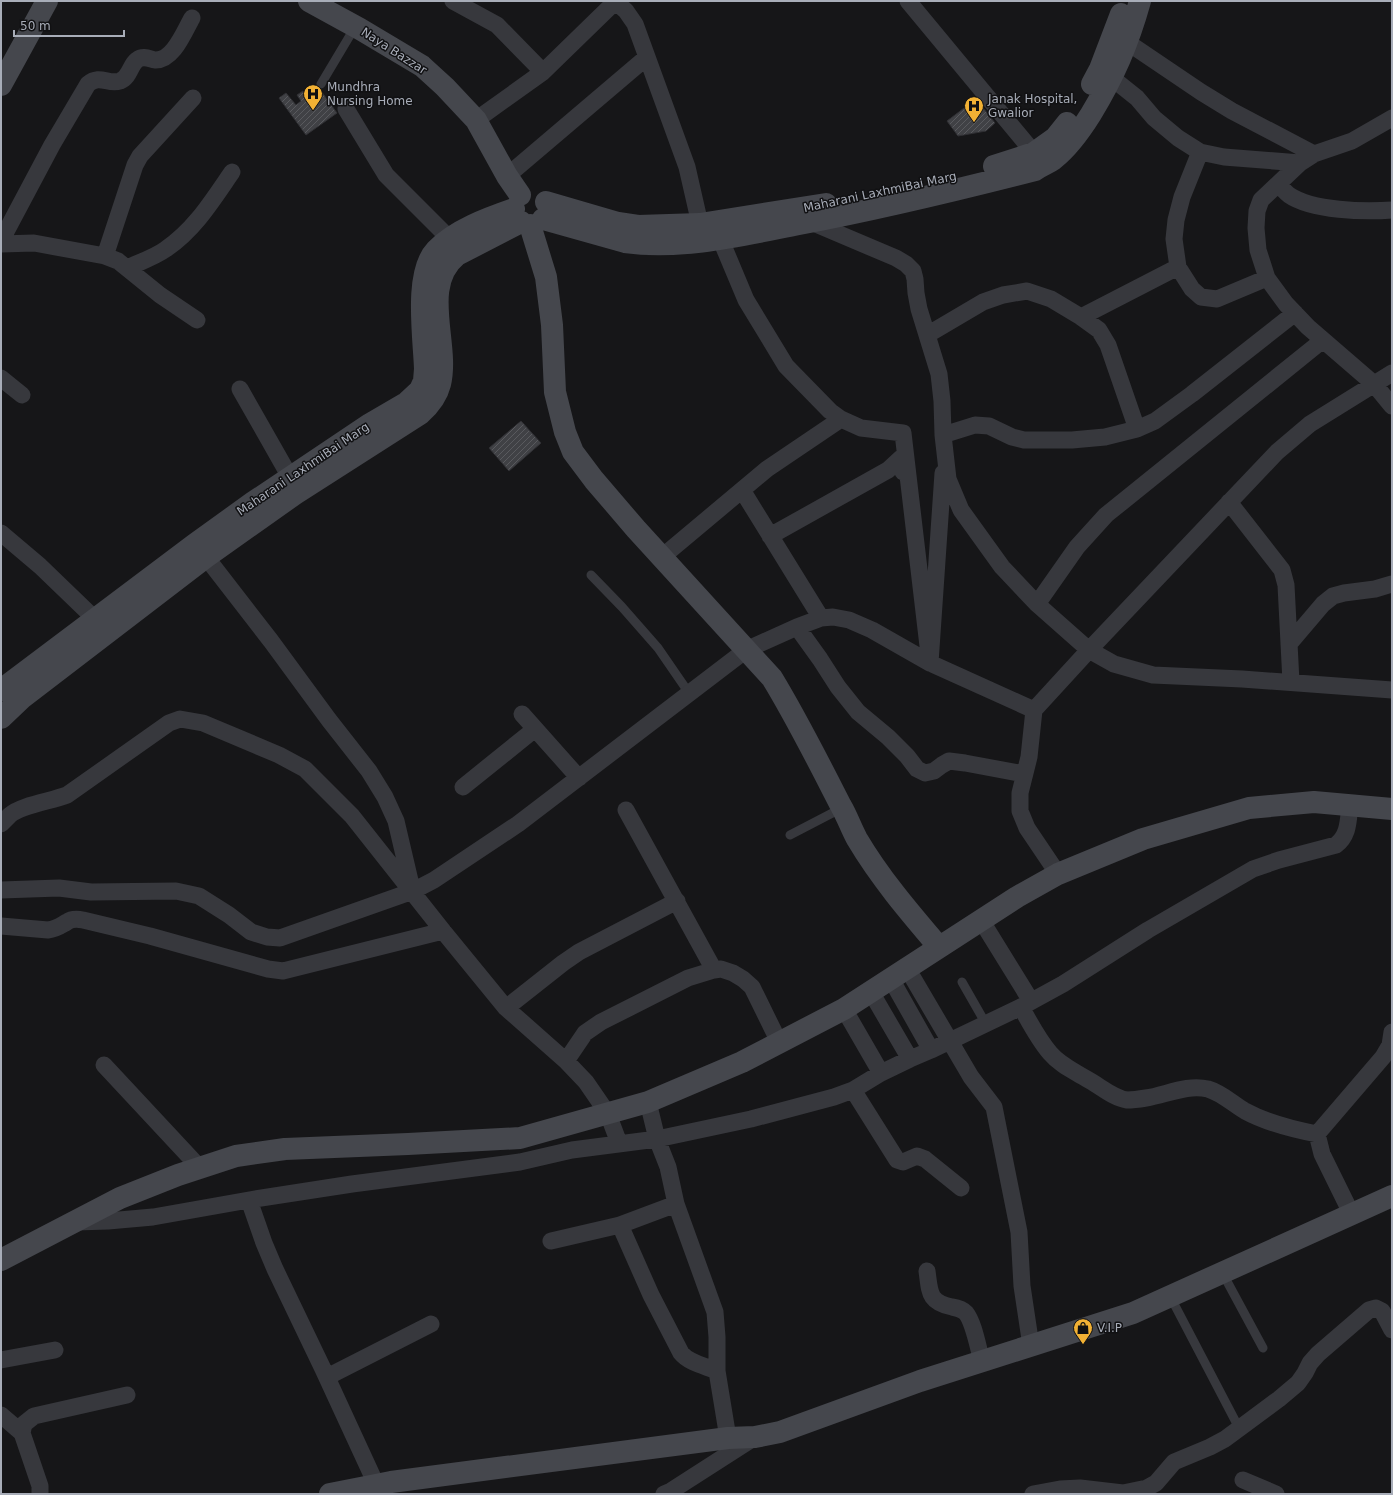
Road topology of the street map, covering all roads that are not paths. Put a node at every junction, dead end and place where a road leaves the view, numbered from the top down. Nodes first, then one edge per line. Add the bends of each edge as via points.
1 (47, 1) edge
2 (309, 1) edge
3 (453, 1) edge
4 (616, 1) edge
5 (908, 1) edge
6 (1125, 1) edge
7 (1140, 1) edge
8 (192, 18) dead end
9 (355, 27) junction
10 (1127, 42) junction
11 (647, 57) junction
12 (543, 72) junction
13 (1106, 73) junction
14 (322, 84) dead end
15 (1, 85) edge
16 (193, 98) dead end
17 (346, 109) dead end
18 (1392, 118) edge
19 (476, 120) junction
20 (1200, 152) junction
21 (1034, 153) junction
22 (1314, 154) junction
23 (1300, 163) junction
24 (232, 172) dead end
25 (507, 176) junction
26 (1278, 184) junction
27 (1392, 210) edge
28 (529, 212) junction
29 (811, 222) junction
30 (700, 224) junction
31 (449, 238) junction
32 (720, 238) junction
33 (1, 242) edge
34 (105, 256) junction
35 (1178, 267) junction
36 (127, 268) junction
37 (1267, 278) junction
38 (1295, 313) junction
39 (1081, 317) junction
40 (197, 320) dead end
41 (927, 335) junction
42 (1322, 340) junction
43 (1392, 373) edge
44 (1, 378) edge
45 (1374, 384) junction
46 (240, 389) dead end
47 (22, 395) dead end
48 (1392, 406) edge
49 (841, 419) junction
50 (1137, 429) junction
51 (944, 443) junction
52 (290, 477) junction
53 (742, 490) junction
54 (1229, 502) junction
55 (1, 533) edge
56 (770, 536) junction
57 (206, 557) junction
58 (662, 558) junction
59 (591, 575) dead end
60 (1392, 584) edge
61 (1037, 604) junction
62 (821, 618) junction
63 (95, 619) junction
64 (797, 627) junction
65 (1289, 644) junction
66 (746, 650) junction
67 (1089, 650) junction
68 (930, 663) junction
69 (1290, 682) junction
70 (2, 687) edge
71 (1392, 690) edge
72 (689, 693) junction
73 (1034, 710) junction
74 (522, 714) dead end
75 (1, 718) edge
76 (535, 729) junction
77 (1024, 774) junction
78 (579, 778) junction
79 (463, 787) dead end
80 (1350, 805) junction
81 (842, 808) junction
82 (1392, 809) edge
83 (626, 810) dead end
84 (1, 824) edge
85 (790, 835) dead end
86 (1058, 874) junction
87 (1, 890) edge
88 (413, 891) junction
89 (677, 901) junction
90 (981, 920) junction
91 (1, 926) edge
92 (443, 931) junction
93 (939, 947) junction
94 (714, 970) junction
95 (899, 974) junction
96 (962, 982) dead end
97 (872, 992) junction
98 (1026, 1004) junction
99 (506, 1008) junction
100 (844, 1010) junction
101 (986, 1024) junction
102 (1392, 1032) edge
103 (950, 1041) junction
104 (779, 1042) junction
105 (931, 1050) junction
106 (910, 1059) junction
107 (566, 1061) junction
108 (104, 1065) dead end
109 (882, 1073) junction
110 (853, 1090) junction
111 (648, 1102) junction
112 (608, 1114) junction
113 (1317, 1134) junction
114 (657, 1139) junction
115 (619, 1143) junction
116 (200, 1168) junction
117 (961, 1188) dead end
118 (1392, 1196) edge
119 (249, 1200) junction
120 (676, 1204) junction
121 (1352, 1215) junction
122 (75, 1222) junction
123 (620, 1225) junction
124 (551, 1241) dead end
125 (1, 1260) edge
126 (927, 1271) dead end
127 (1222, 1272) junction
128 (1170, 1296) junction
129 (431, 1324) dead end
130 (1392, 1330) edge
131 (1031, 1346) junction
132 (1263, 1348) dead end
133 (55, 1350) dead end
134 (1, 1360) edge
135 (982, 1361) junction
136 (717, 1371) junction
137 (327, 1377) junction
138 (127, 1395) dead end
139 (1, 1416) edge
140 (1239, 1428) junction
141 (22, 1433) junction
142 (755, 1437) junction
143 (728, 1438) junction
144 (1243, 1480) dead end
145 (376, 1484) junction
146 (40, 1494) edge
147 (330, 1494) edge
148 (664, 1494) edge
149 (1033, 1494) edge
150 (1276, 1494) edge

1 - 15 street
2 - 9 street, Naya Bazzar
3 - 12 street via 498,25
4 - 11 street via 635,24
4 - 12 street
5 - 21 street
6 - 13 street, Maharani LaxhmiBai Marg
7 - 10 street
8 - 33 street via 171,54 165,58 142,58 137,60 121,80 114,82 98,79 88,84 52,145
9 - 14 lane
9 - 19 street, Naya Bazzar via 422,66
10 - 13 street via 1121,60
10 - 22 street via 1232,111
11 - 25 street
11 - 30 street via 687,167
12 - 19 street
13 - 20 street via 1136,98 1154,118
13 - 21 street, Maharani LaxhmiBai Marg via 1055,138
13 - 29 street via 1083,126 1070,144 1054,159 1035,170
16 - 34 street via 140,156
17 - 31 street via 386,175
18 - 22 street via 1352,141
19 - 25 street, Naya Bazzar
20 - 23 street via 1224,157
20 - 35 street via 1176,220 1174,239
21 - 30 street, Maharani LaxhmiBai Marg via 980,170 861,197 808,208
22 - 23 street
23 - 26 street
24 - 36 street via 202,217 187,233 165,250
25 - 28 street, Naya Bazzar
26 - 27 street via 1290,195 1304,202 1360,210
26 - 37 street via 1261,200 1257,211 1258,250
28 - 30 street, Maharani LaxhmiBai Marg via 638,226
28 - 31 street, Maharani LaxhmiBai Marg via 486,219
28 - 32 street via 638,244 688,243
28 - 57 street via 457,255 444,268 439,286 438,306 442,373 440,386 428,407 295,494
28 - 58 street, Naya Bazzar via 546,277 552,325 555,392 565,432 573,452 594,480
29 - 32 street
29 - 41 street via 896,258 913,270
31 - 52 street, Maharani LaxhmiBai Marg via 431,258 422,287 425,369 420,390 406,403
32 - 49 street via 746,300 786,366
33 - 34 street via 34,243
34 - 36 street
35 - 37 street via 1192,289 1201,297 1217,299
35 - 39 street
36 - 40 street
37 - 38 street
38 - 42 street
38 - 50 street via 1180,403 1155,421
39 - 41 street via 1051,299 1027,291 983,302
39 - 50 street via 1099,330 1108,345
41 - 51 street via 939,374
42 - 45 street
42 - 61 street via 1106,515 1077,547
43 - 45 street
44 - 47 street
45 - 48 street
45 - 54 street via 1310,424 1277,452
46 - 52 street
49 - 53 street via 767,469
49 - 68 street via 861,428 903,433
50 - 51 street via 1105,437 1024,440 1012,438 989,426 975,425
51 - 61 street via 948,479 961,510 1002,568
51 - 68 street
52 - 63 street, Maharani LaxhmiBai Marg
53 - 56 street
53 - 58 street
54 - 65 street via 1282,570 1286,585
54 - 67 street
55 - 63 street
56 - 62 street
56 - 68 street via 888,470 901,458
57 - 75 street via 22,698
57 - 88 street via 369,771 396,821
58 - 66 street, Naya Bazzar
59 - 72 lane via 658,648
60 - 65 street via 1333,596
61 - 67 street
62 - 64 street
62 - 68 street via 849,620
63 - 70 street, Maharani LaxhmiBai Marg
64 - 66 street
64 - 77 street via 858,712 888,737 917,769 925,773 934,771 949,761
65 - 69 street
66 - 72 street
66 - 81 street, Naya Bazzar via 776,684
67 - 69 street via 1114,664 1152,675
67 - 73 street
68 - 73 street
69 - 71 street
72 - 78 street
73 - 77 street via 1031,744
74 - 76 street
76 - 78 street
76 - 79 street
77 - 86 street via 1020,811 1027,828
78 - 88 street via 518,824 434,880
80 - 82 street
80 - 86 street via 1314,802 1249,808 1143,839
80 - 98 street via 1347,829 1343,840 1336,845 1254,869
81 - 85 lane
81 - 93 street, Naya Bazzar via 856,838 879,872
83 - 89 street
84 - 88 street via 18,810 67,795 169,723 180,719 192,720 279,755 305,769 352,816
86 - 90 street
87 - 88 street via 59,888 90,892 176,891 199,896 251,932 280,938
88 - 92 street
89 - 94 street
89 - 99 street via 579,952
90 - 93 street
90 - 98 street
91 - 92 street via 56,930 67,921 83,920 283,971
92 - 99 street
93 - 95 street
94 - 104 street via 721,969 733,973 752,987
94 - 107 street via 688,978 600,1022 585,1033
95 - 97 street
95 - 103 street
95 - 105 street
96 - 101 lane
97 - 100 street
97 - 106 street
98 - 101 street
98 - 113 street via 1037,1036 1051,1054 1064,1066 1112,1095 1127,1100 1195,1088 1209,1090 1261,1119
99 - 107 street
100 - 104 street
100 - 109 street
101 - 103 street
102 - 113 street via 1390,1045 1383,1057
103 - 105 street
103 - 131 street via 971,1077 994,1107 1019,1232 1022,1286
104 - 111 street via 742,1062
105 - 106 street
106 - 109 street
107 - 112 street via 586,1082
108 - 116 street
109 - 110 street
110 - 114 street via 751,1120
110 - 117 street via 896,1160 902,1162 917,1156 925,1159
111 - 112 street
111 - 114 street
112 - 115 street
112 - 116 street via 520,1138 286,1149 236,1156
113 - 121 street via 1322,1154
114 - 115 street
114 - 120 street via 668,1167
115 - 119 street via 520,1162
116 - 122 street via 120,1198
118 - 121 street
119 - 122 street via 153,1217 108,1222
119 - 137 street via 275,1269
120 - 123 street
120 - 136 street via 715,1312
121 - 127 street
122 - 125 street
123 - 124 street
123 - 136 street via 651,1295 681,1353 690,1361
126 - 135 street via 930,1292 935,1301 960,1308 967,1314
127 - 128 street
127 - 132 lane
128 - 131 street via 1133,1313
128 - 140 lane
129 - 137 street
130 - 140 street via 1382,1311 1376,1308 1369,1310 1318,1354 1298,1383
131 - 135 street
133 - 134 street
135 - 142 street via 780,1432
136 - 143 street
137 - 145 street
138 - 141 street via 34,1416 24,1424
139 - 141 street
140 - 149 street via 1210,1447 1174,1462 1160,1479 1147,1488 1122,1494 1080,1488
141 - 146 street via 40,1486
142 - 143 street
142 - 148 street
143 - 145 street
144 - 150 street
145 - 147 street

